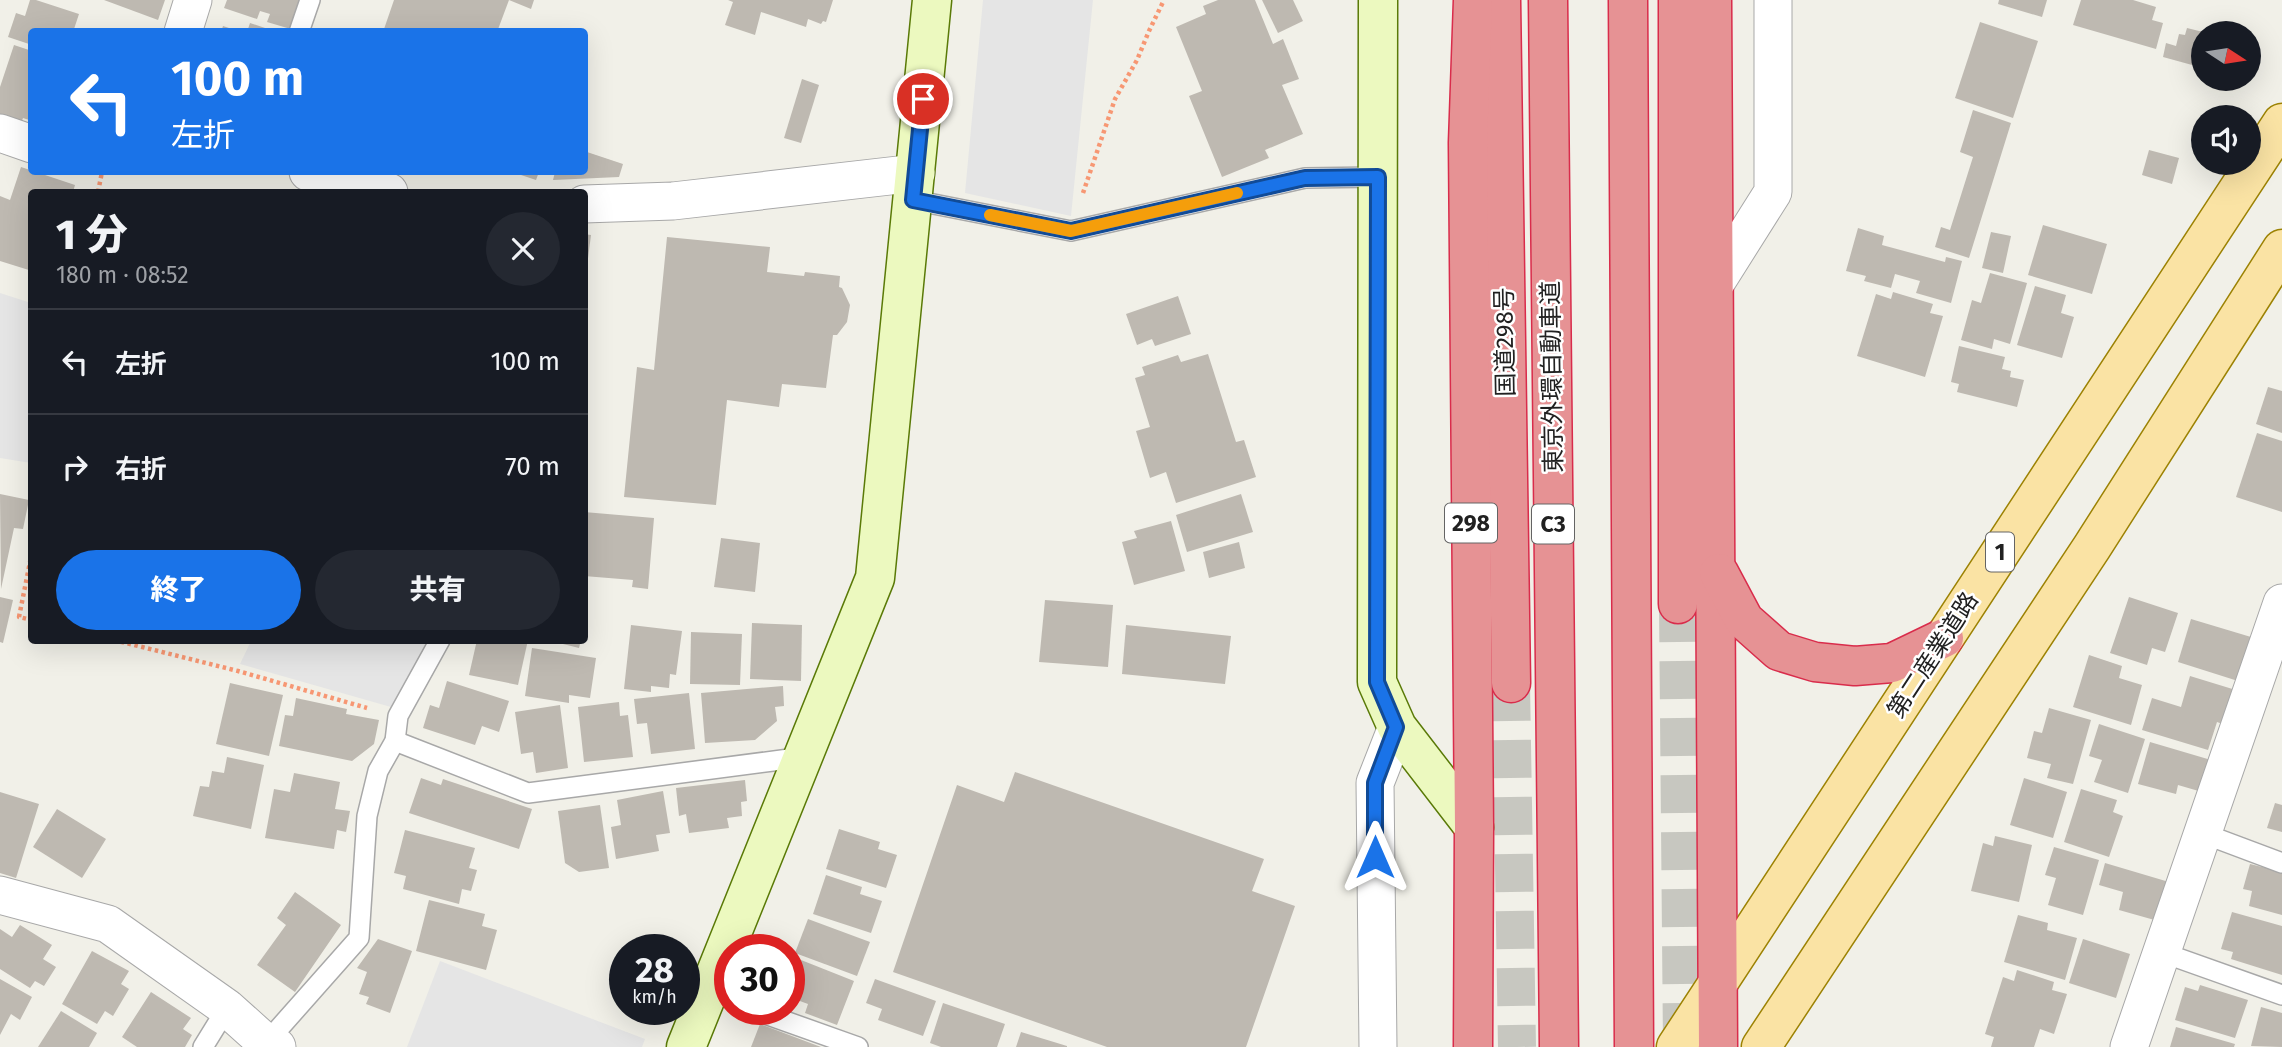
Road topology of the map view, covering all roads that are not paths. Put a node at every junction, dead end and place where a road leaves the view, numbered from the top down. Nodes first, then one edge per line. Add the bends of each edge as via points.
1 (193, 0) edge
2 (310, 0) edge
3 (932, 0) edge
4 (1378, 0) edge
5 (1474, 0) edge
6 (1501, 0) edge
7 (1548, 0) edge
8 (1628, 0) edge
9 (1678, 0) edge
10 (1712, 0) edge
11 (1773, 0) edge
12 (184, 28) edge
13 (300, 28) edge
14 (2282, 123) edge
15 (0, 133) edge
16 (28, 143) edge
17 (320, 175) edge
18 (1378, 177) junction
19 (915, 186) junction
20 (377, 189) edge
21 (588, 204) edge
22 (2282, 248) edge
23 (1713, 287) junction
24 (1716, 568) junction
25 (1678, 604) tunnel mouth
26 (2280, 618) edge
27 (1944, 638) junction
28 (438, 644) edge
29 (1511, 683) tunnel mouth
30 (1396, 727) junction
31 (395, 741) junction
32 (804, 757) junction
33 (1474, 827) junction
34 (2202, 833) junction
35 (2282, 863) edge
36 (0, 895) edge
37 (741, 934) edge
38 (2161, 952) junction
39 (1717, 981) junction
40 (2282, 995) edge
41 (714, 1005) edge
42 (227, 1008) junction
43 (796, 1025) edge
44 (271, 1045) edge
45 (203, 1047) edge
46 (687, 1047) edge
47 (858, 1047) edge
48 (1378, 1047) edge
49 (1473, 1047) edge
50 (1559, 1047) edge
51 (1634, 1047) edge
52 (1676, 1047) edge
53 (1718, 1047) edge
54 (1761, 1047) edge
55 (2129, 1047) edge

1 - 12 street
2 - 13 lane
3 - 19 street
4 - 18 street
5 - 33 highway, 298 via 1468,143
6 - 29 highway, 国道298号 / 298
7 - 50 highway, 東京外環自動車道 / C3
8 - 51 highway
9 - 25 highway
10 - 23 highway
11 - 23 street via 1773,192
14 - 27 main road, 第二産業道路 / 1
15 - 16 street
17 - 20 street
18 - 19 lane via 1305,178 1071,231
18 - 30 street via 1377,682
19 - 21 street
19 - 32 street via 876,578
22 - 54 main road via 2092,547
23 - 24 highway
24 - 27 highway via 1744,620 1779,651 1815,662 1855,666 1892,663
24 - 39 highway
26 - 34 street
27 - 39 main road, 第二産業道路 / 1
28 - 31 lane via 398,716
30 - 33 street
30 - 48 street via 1375,783
31 - 32 lane via 528,793
31 - 44 lane via 378,771 367,816 359,938
32 - 37 street
33 - 49 highway, 298
34 - 35 lane
34 - 38 street
36 - 42 street via 108,924
38 - 40 lane
38 - 55 street
39 - 52 main road, 第二産業道路
39 - 53 highway
41 - 46 street
42 - 44 street
42 - 45 lane
43 - 47 lane

